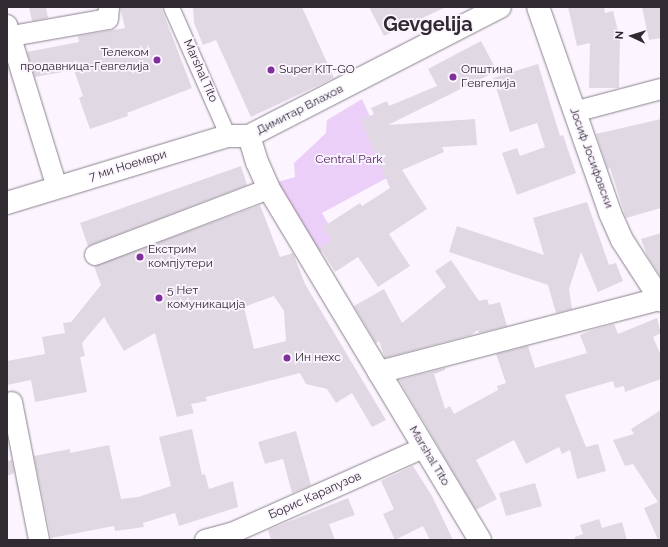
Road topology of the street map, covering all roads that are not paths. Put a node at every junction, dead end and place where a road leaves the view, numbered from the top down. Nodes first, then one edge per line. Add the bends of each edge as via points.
1 (109, 7) edge
2 (171, 7) edge
3 (500, 7) edge
4 (538, 7) edge
5 (9, 30) edge
6 (661, 89) edge
7 (574, 112) junction
8 (239, 136) junction
9 (57, 188) junction
10 (270, 189) junction
11 (7, 203) edge
12 (95, 255) dead end
13 (661, 299) edge
14 (379, 372) junction
15 (12, 402) dead end
16 (423, 448) junction
17 (39, 540) edge
18 (206, 540) edge
19 (480, 540) edge

1 - 5 street via 108,19
2 - 8 street, Marshal Tito
3 - 8 main road, Димитар Влахов
4 - 7 main road, Јосиф Јосифовски
5 - 9 street
6 - 7 street
7 - 13 main road, Јосиф Јосифовски via 619,233
8 - 9 main road, 7 ми Ноември
8 - 10 main road, Marshal Tito via 257,162
9 - 11 main road, 7 ми Ноември
10 - 12 street
10 - 14 main road, Marshal Tito
13 - 14 main road
14 - 16 main road, Marshal Tito
15 - 17 street
16 - 18 street, Борис Карапузов via 232,533
16 - 19 main road, Marshal Tito

